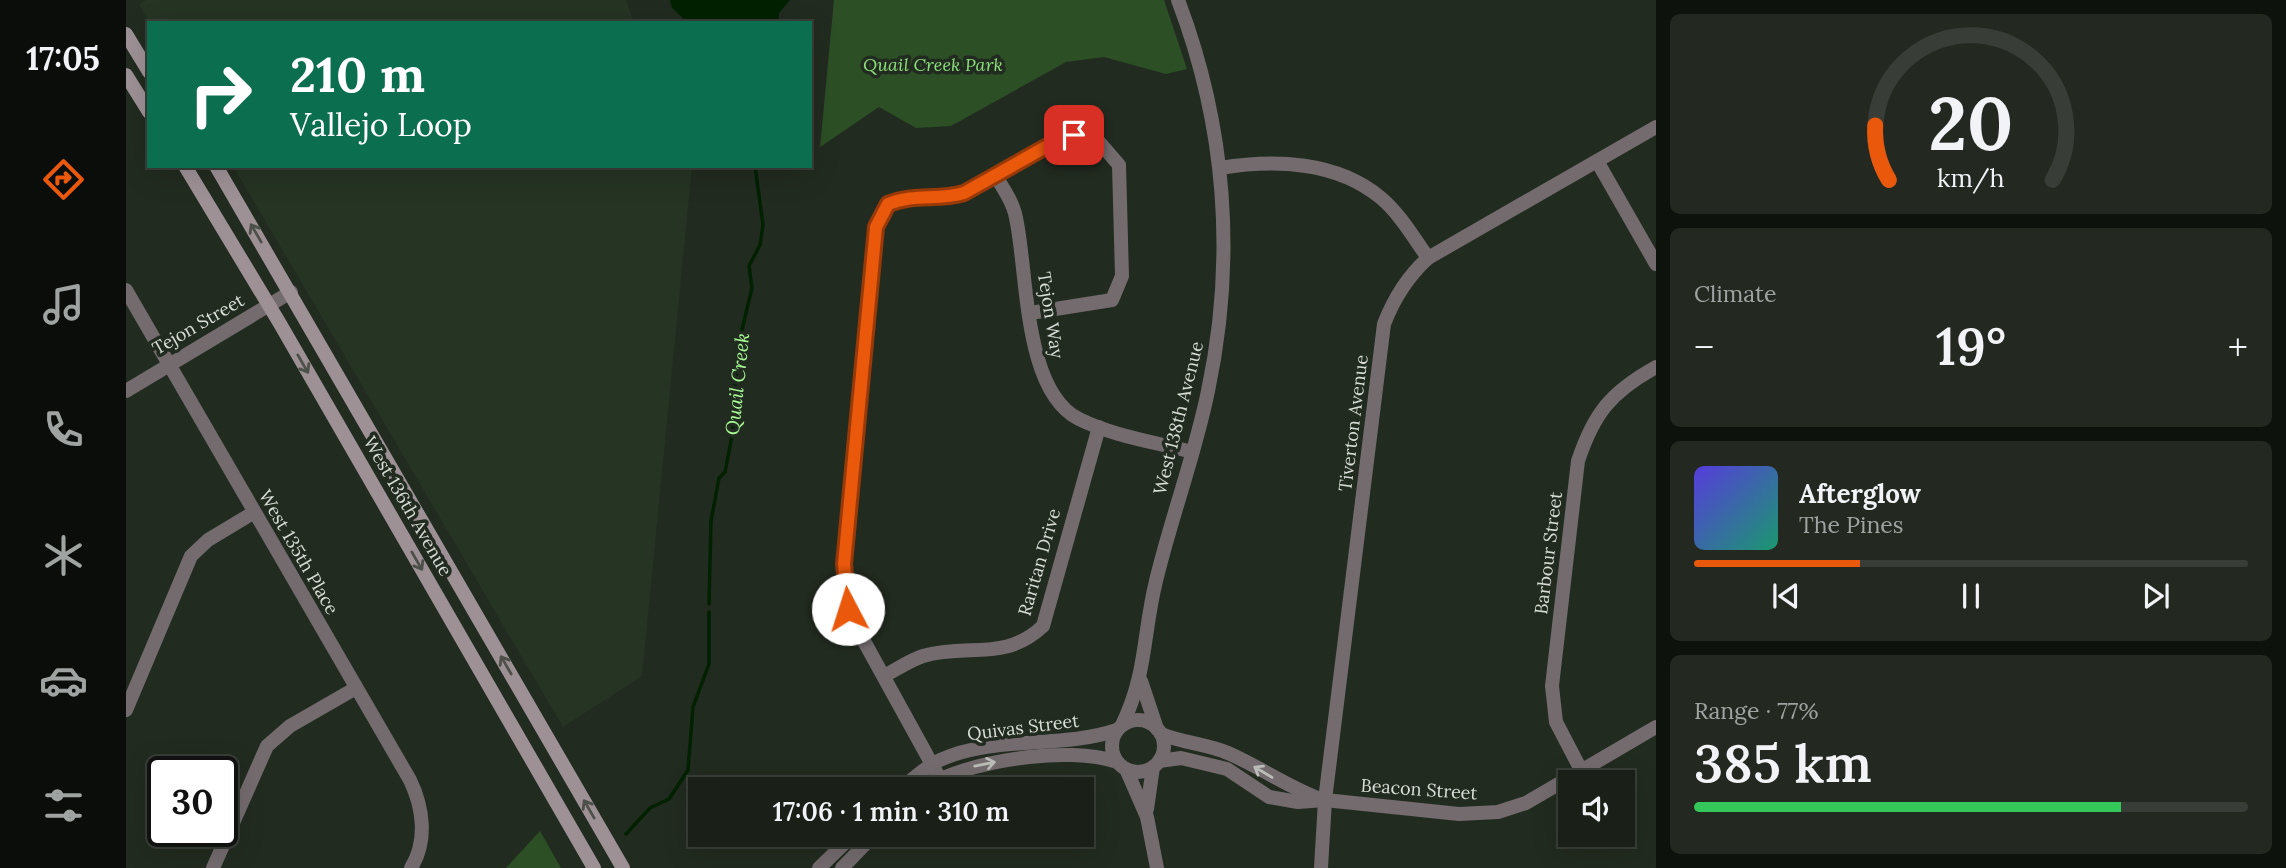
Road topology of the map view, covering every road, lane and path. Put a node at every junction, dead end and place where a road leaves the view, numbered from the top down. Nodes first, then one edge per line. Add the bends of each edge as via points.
1 (1178, 0) edge
2 (126, 34) edge
3 (147, 69) edge
4 (126, 75) edge
5 (147, 109) edge
6 (1656, 127) edge
7 (1597, 161) junction
8 (186, 168) edge
9 (217, 168) edge
10 (1220, 168) junction
11 (995, 175) junction
12 (1428, 258) junction
13 (1656, 264) edge
14 (126, 290) edge
15 (291, 292) junction
16 (269, 305) junction
17 (1030, 313) junction
18 (168, 364) junction
19 (1656, 367) edge
20 (126, 391) edge
21 (1099, 427) junction
22 (1192, 452) junction
23 (253, 513) junction
24 (884, 676) junction
25 (1141, 680) junction
26 (356, 688) junction
27 (126, 710) edge
28 (1120, 727) junction
29 (1656, 727) edge
30 (1159, 731) junction
31 (1156, 764) junction
32 (933, 765) junction
33 (1121, 765) junction
34 (1581, 770) joint
35 (917, 777) edge
36 (939, 777) edge
37 (945, 777) edge
38 (1558, 784) edge
39 (1325, 800) junction
40 (1147, 817) junction
41 (840, 847) edge
42 (864, 847) edge
43 (850, 865) edge
44 (213, 868) edge
45 (411, 868) edge
46 (594, 868) edge
47 (623, 868) edge
48 (818, 868) edge
49 (1157, 868) edge
50 (1321, 868) edge

1 - 10 street, West 138th Avenue via 1203,77
2 - 3 main road
4 - 5 main road
6 - 7 street, Tiverton Avenue
7 - 12 street, Tiverton Avenue
7 - 13 street
8 - 16 main road, West 136th Avenue
15 -> 9 main road, West 136th Avenue
10 - 12 street via 1282,162 1316,168 1361,185 1382,198
10 - 22 street, West 138th Avenue via 1224,229 1221,310 1208,393
11 - 17 street, Tejon Way via 1016,218
11 - 17 street via 1074,135 1094,136 1119,165 1122,276 1112,300
11 - 24 street via 950,197 908,196 888,204 876,227 844,564 848,609
12 - 39 street, Tiverton Avenue via 1405,282 1384,324
14 - 18 street, West 135th Place
15 - 16 street, Tejon Street
47 -> 15 main road, West 136th Avenue
16 - 18 street, Tejon Street
16 -> 46 main road, West 136th Avenue
17 - 21 street, Tejon Way via 1047,388 1064,409
18 - 20 street, Tejon Street
18 - 23 street, West 135th Place
19 - 34 street, Barbour Street via 1617,392 1601,409 1578,461 1552,686 1556,722
21 - 22 street, Tejon Way
21 - 24 street, Raritan Drive via 1043,626 1028,640 1008,648 923,656
22 - 25 street, West 138th Avenue via 1155,583
23 - 26 street, West 135th Place
23 - 27 street via 191,556
24 - 32 street
25 - 28 street, West 138th Avenue
25 - 30 street, West 138th Avenue
26 - 44 street via 289,726 267,746
26 - 45 street, West 135th Place via 416,793 422,837
28 - 30 street via 1137,720
28 - 32 street, Quivas Street via 1093,738 957,754
28 - 33 street via 1112,745
29 - 34 street, Beacon Street
30 - 31 street via 1164,748
39 -> 30 street, Beacon Street via 1226,752 1183,743
31 - 33 street via 1140,772
31 - 39 street, Beacon Street via 1181,758 1227,769 1269,797
31 - 40 street via 1147,790
32 - 35 street, Quivas Street
32 - 36 street
37 -> 33 street, Quivas Street via 1004,760 1091,755
33 - 40 street
38 - 39 street, Beacon Street via 1526,803 1497,812 1460,814
39 - 50 street, Tiverton Avenue
40 - 49 street
41 - 48 street
42 - 43 street

